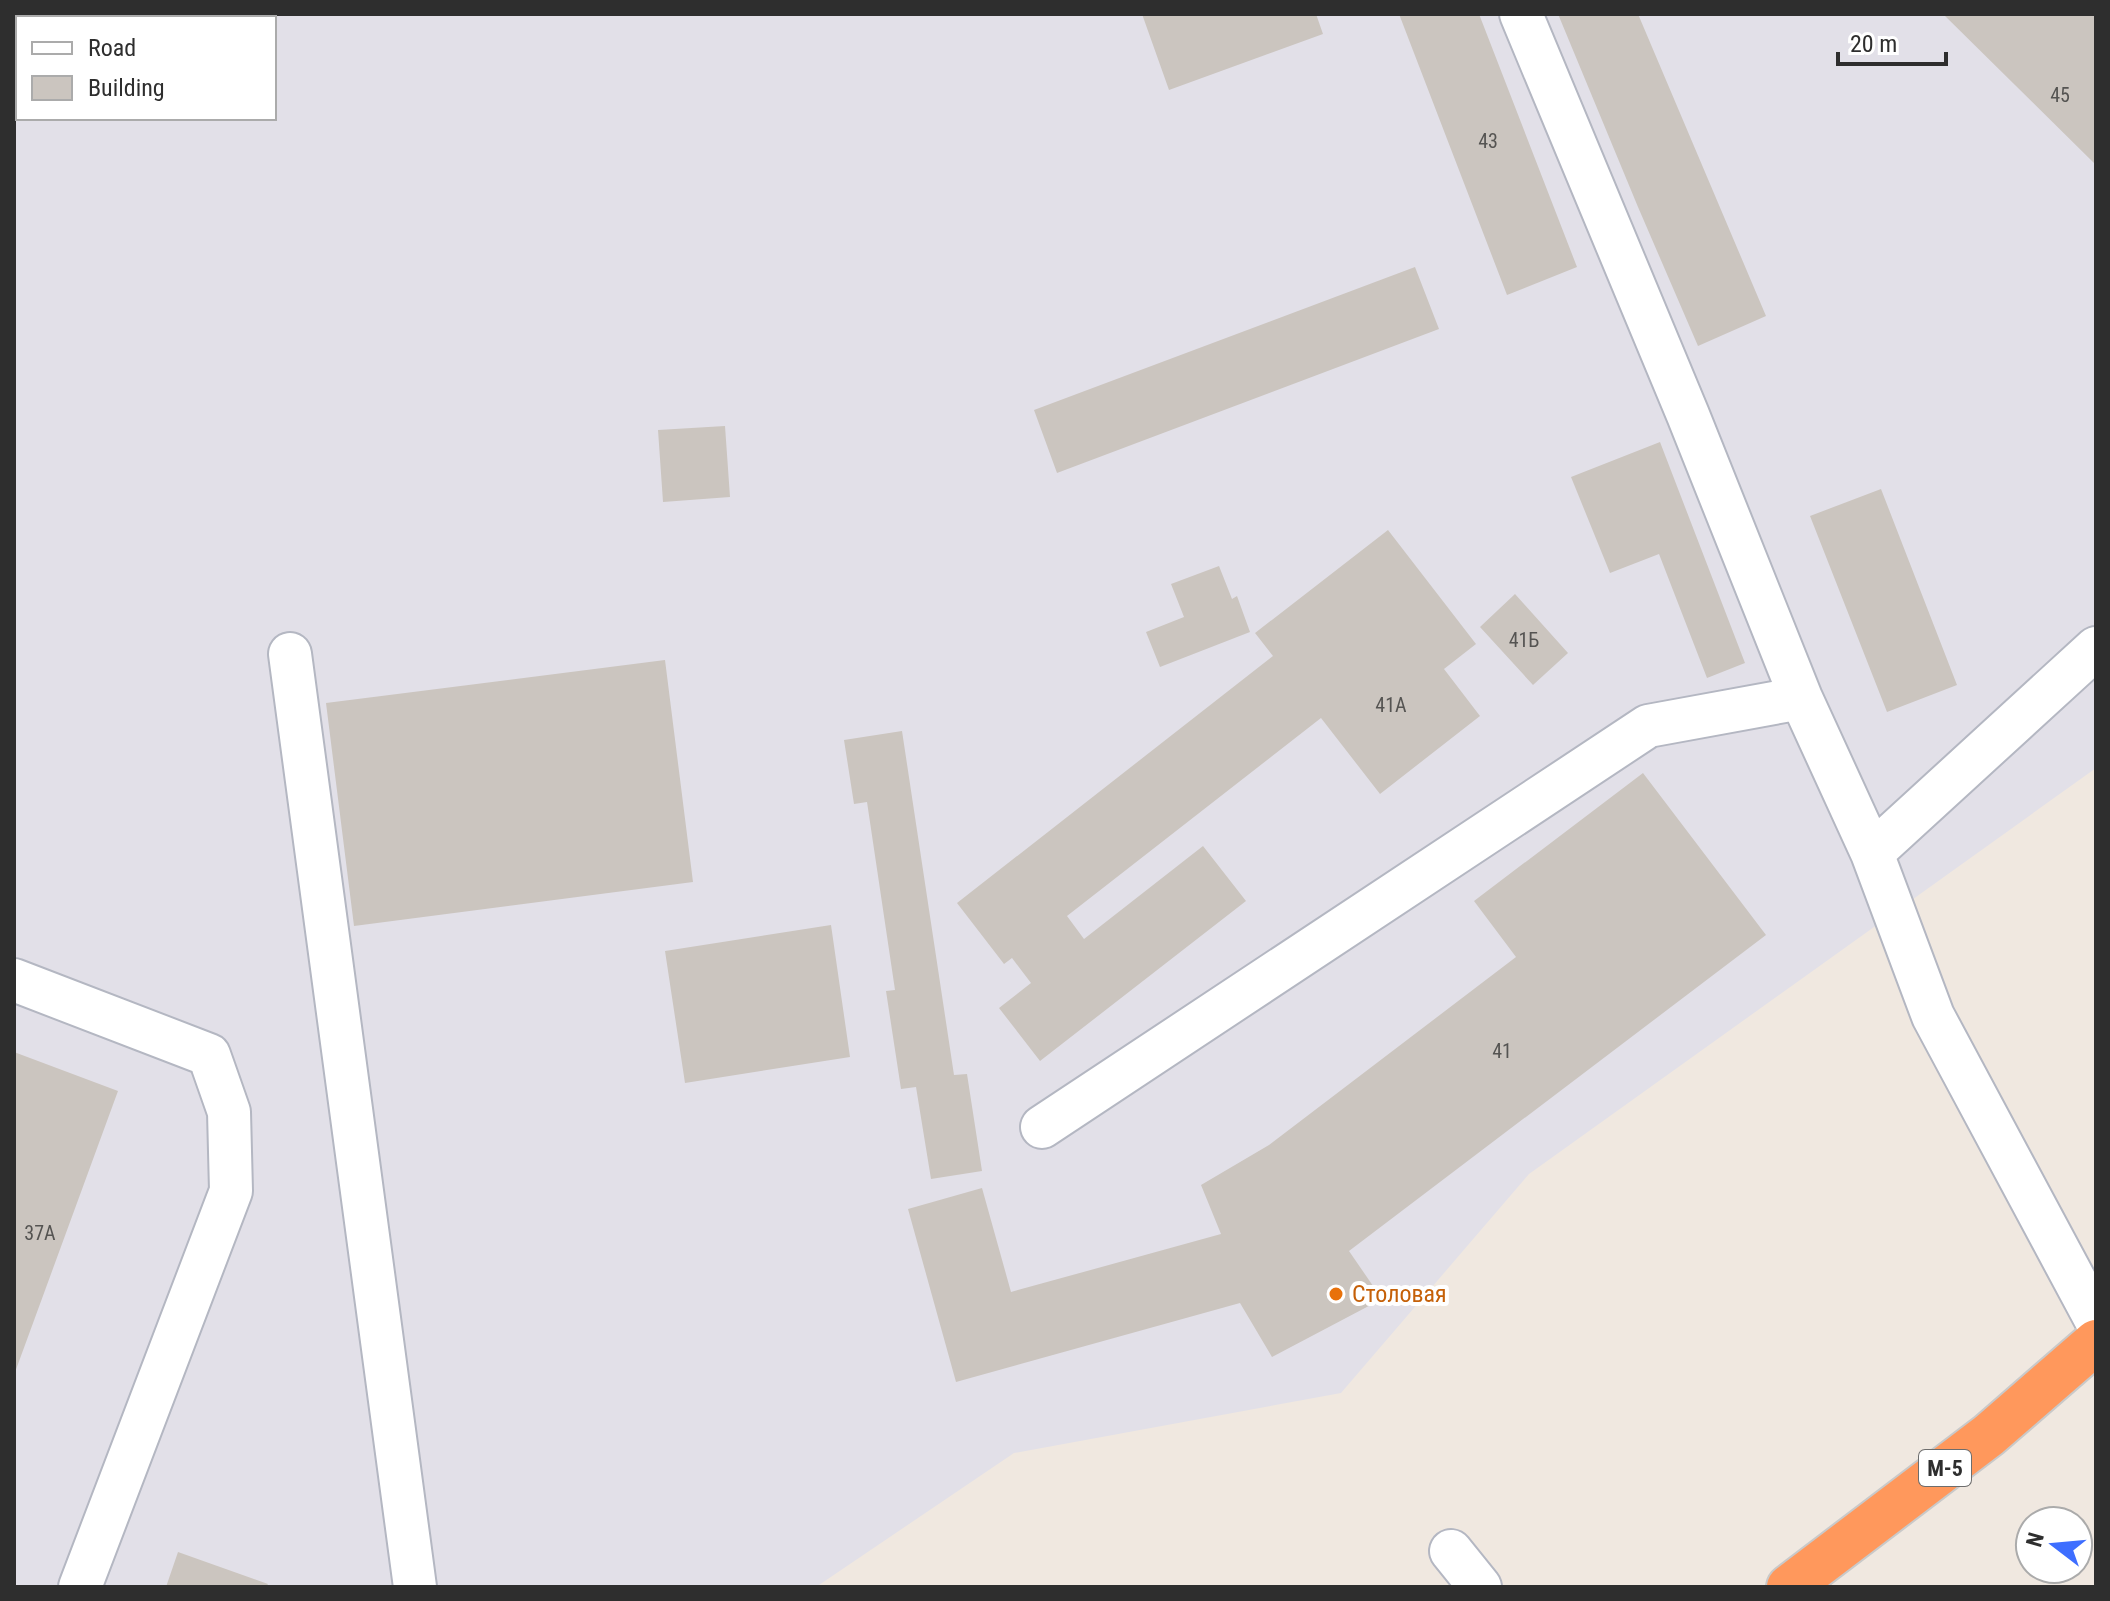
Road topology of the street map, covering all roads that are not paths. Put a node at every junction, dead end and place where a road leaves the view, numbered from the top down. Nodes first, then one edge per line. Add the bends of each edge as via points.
1 (1521, 14) edge
2 (2096, 648) edge
3 (290, 654) dead end
4 (1801, 698) junction
5 (1872, 853) junction
6 (14, 980) edge
7 (1042, 1127) dead end
8 (2096, 1320) edge
9 (2096, 1342) edge
10 (1451, 1551) dead end
11 (80, 1587) edge
12 (415, 1587) edge
13 (1480, 1587) edge
14 (1789, 1587) edge

1 - 4 lane
2 - 5 lane
3 - 12 lane
4 - 5 lane
4 - 7 lane via 1648,726
5 - 8 lane via 1933,1016
6 - 11 lane via 209,1055 229,1112 231,1191
9 - 14 highway, М-5 via 1989,1435
10 - 13 lane

